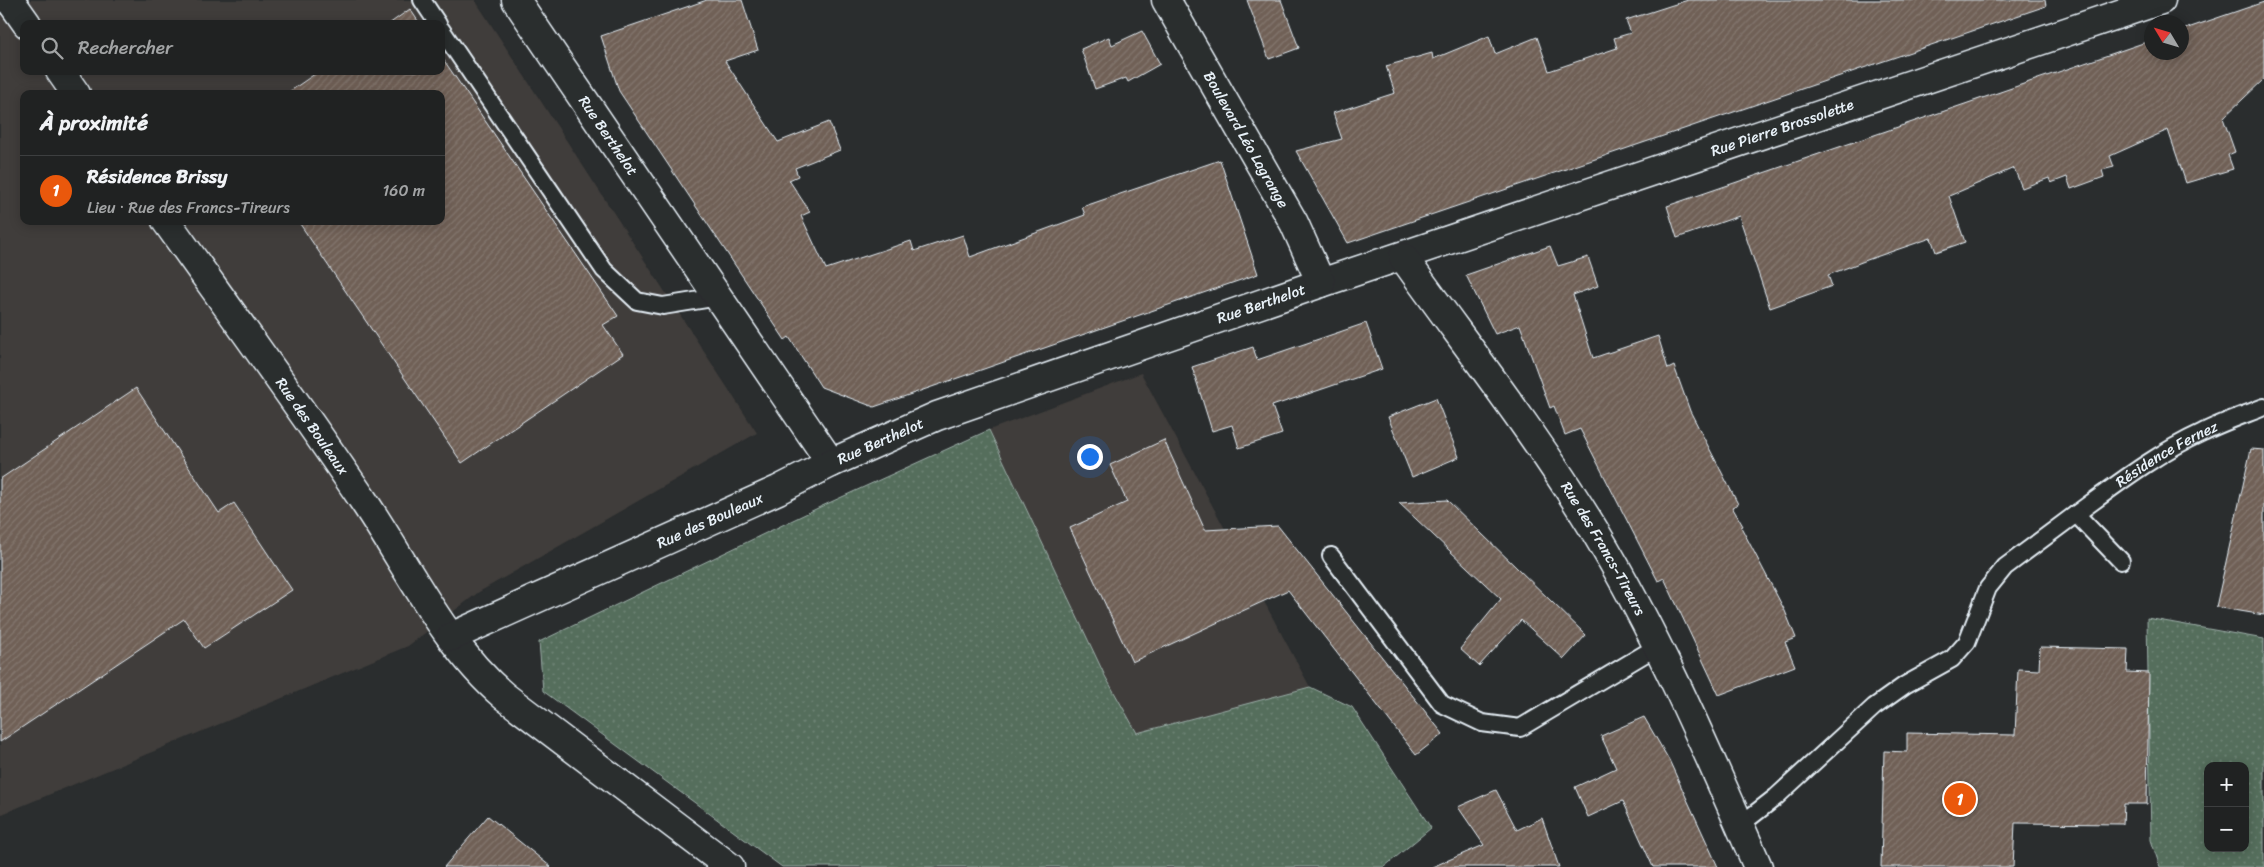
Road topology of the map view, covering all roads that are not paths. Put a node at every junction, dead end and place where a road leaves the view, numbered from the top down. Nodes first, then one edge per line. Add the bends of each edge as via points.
1 (10, 0) edge
2 (422, 0) edge
3 (516, 0) edge
4 (1166, 0) edge
5 (2161, 0) edge
6 (24, 20) edge
7 (435, 20) edge
8 (445, 35) edge
9 (63, 75) edge
10 (73, 90) edge
11 (169, 225) edge
12 (1403, 257) junction
13 (1321, 283) junction
14 (719, 297) junction
15 (2264, 406) edge
16 (831, 463) junction
17 (2076, 514) junction
18 (1331, 556) dead end
19 (2121, 561) dead end
20 (451, 637) junction
21 (1658, 646) junction
22 (1740, 825) junction
23 (730, 867) edge
24 (1758, 867) edge

1 - 6 street
2 - 7 lane
3 - 14 street, Rue Berthelot
4 - 13 street, Boulevard Léo Lagrange via 1294,223
5 - 12 street, Rue Pierre Brossolette
8 - 14 lane via 604,270 638,301 663,306
9 - 10 street
11 - 20 street, Rue des Bouleaux via 365,503
12 - 13 street, Rue Berthelot
12 - 21 street, Rue des Francs-Tireurs via 1546,455 1596,534
13 - 16 street, Rue Berthelot via 937,416
14 - 16 street, Rue Berthelot
15 - 17 lane, Résidence Fernez via 2203,431 2139,468
16 - 20 street, Rue des Bouleaux via 752,502
17 - 19 lane
17 - 22 lane, Résidence Fernez via 1996,576 1967,642 1952,659 1874,707
18 - 21 lane via 1442,704 1482,724 1520,728
20 - 23 street, Rue des Bouleaux via 478,672 504,696
21 - 22 street, Rue des Francs-Tireurs
22 - 24 street, Rue des Francs-Tireurs

